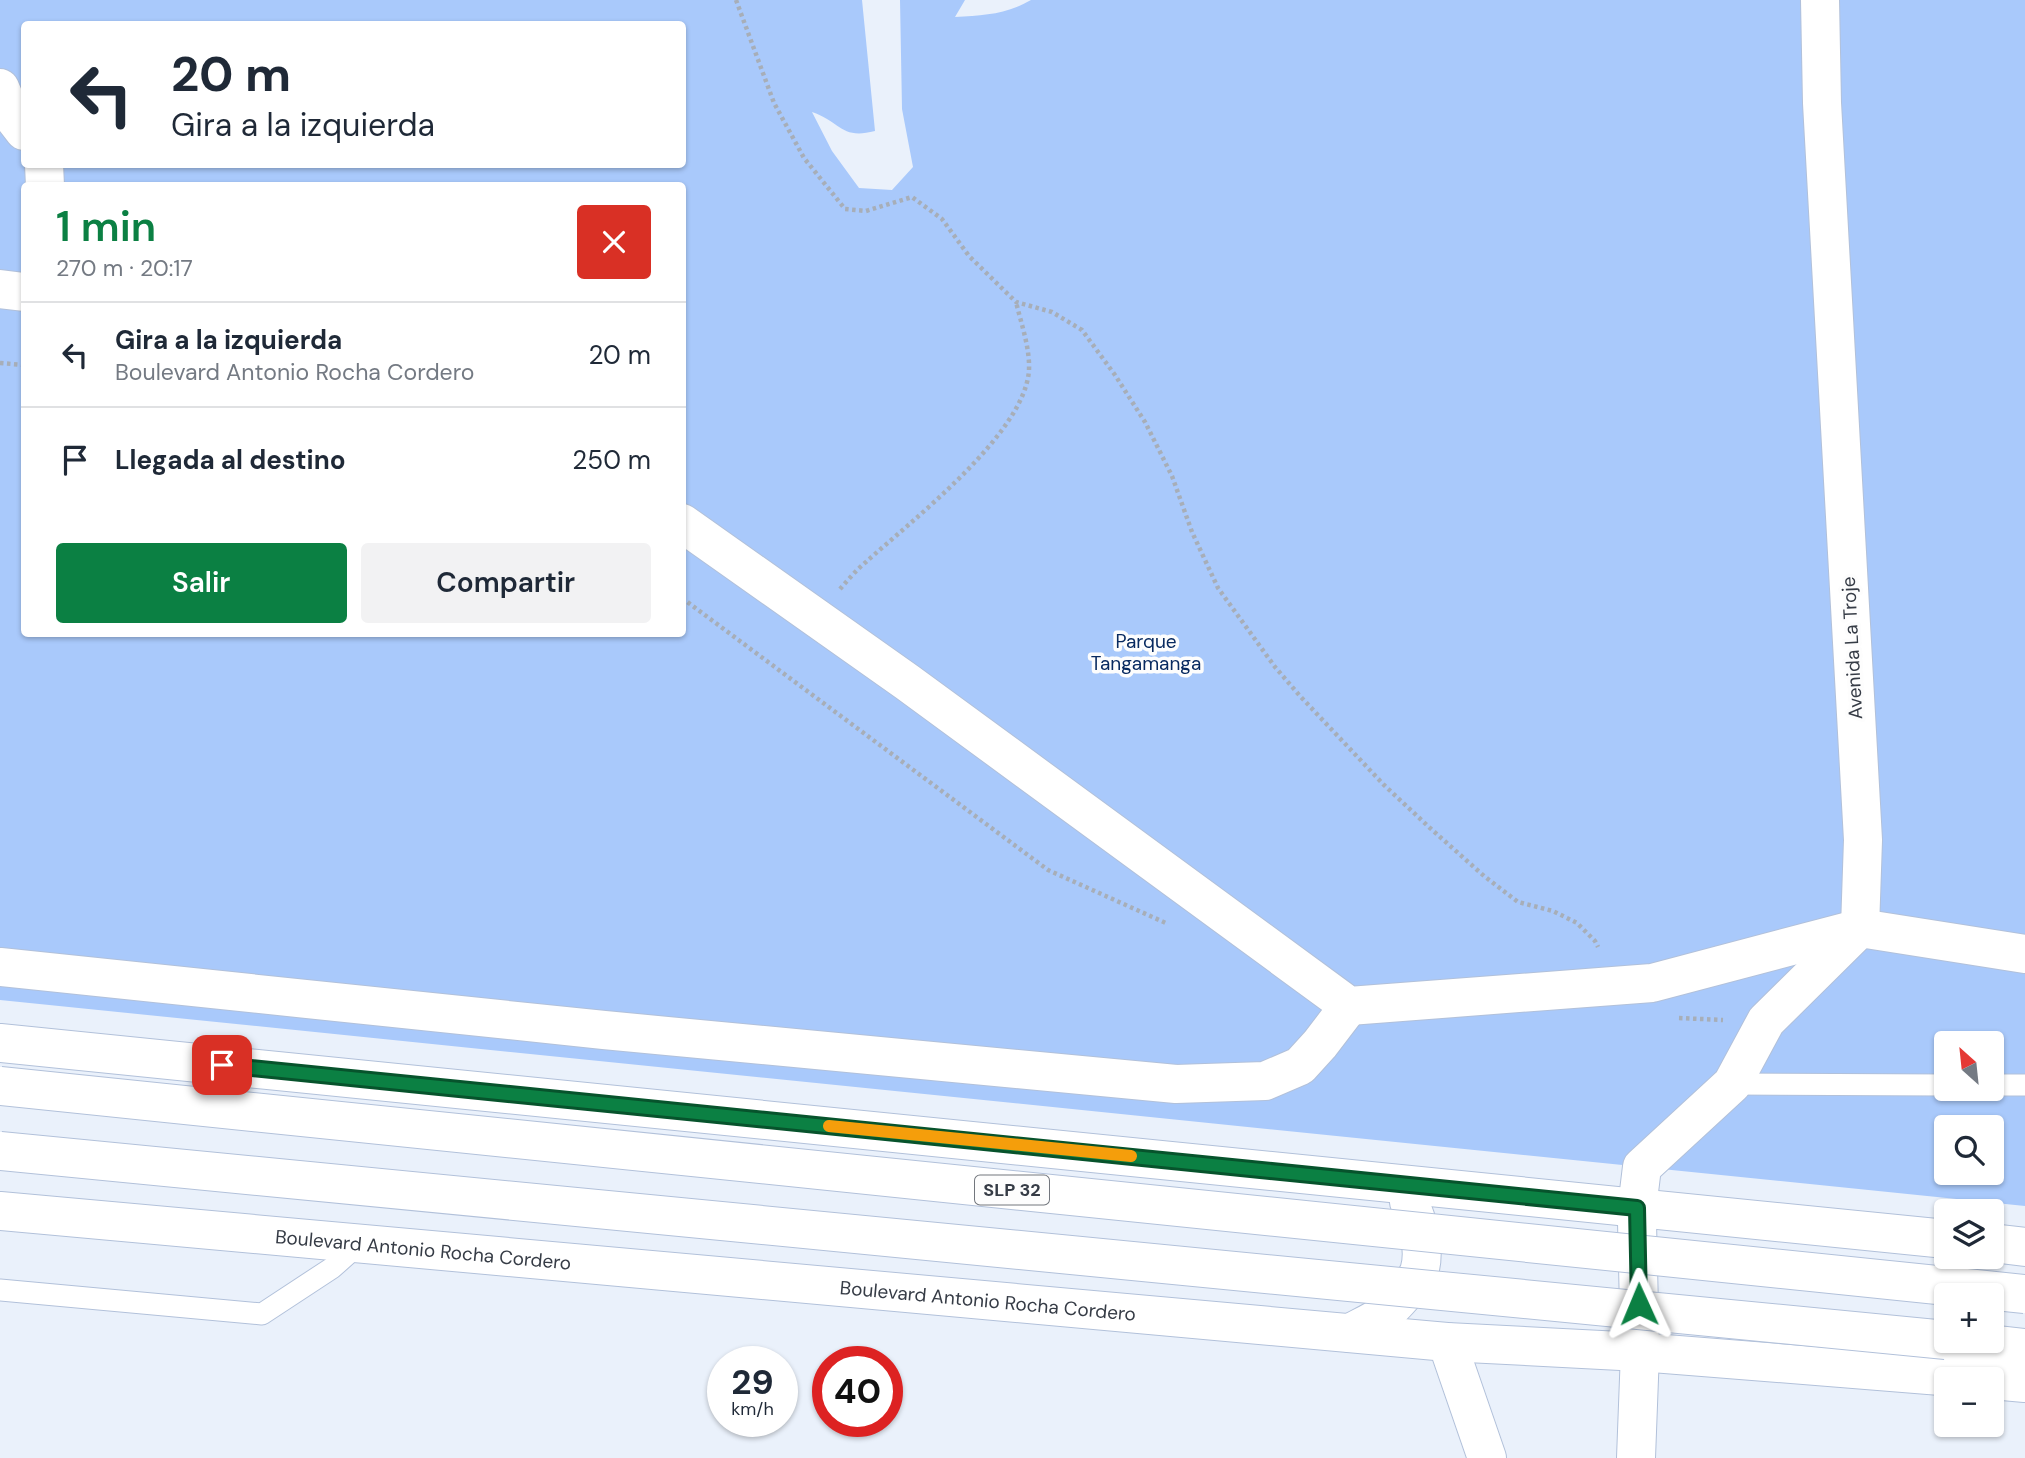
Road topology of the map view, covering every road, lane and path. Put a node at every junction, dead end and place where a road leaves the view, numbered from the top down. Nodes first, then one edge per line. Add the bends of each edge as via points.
1 (736, 0) edge
2 (1820, 0) edge
3 (0, 88) edge
4 (21, 127) edge
5 (0, 289) edge
6 (21, 292) edge
7 (1016, 302) junction
8 (0, 363) edge
9 (21, 365) edge
10 (686, 526) edge
11 (686, 601) edge
12 (818, 620) junction
13 (1173, 927) dead end
14 (1860, 928) junction
15 (2025, 954) edge
16 (0, 967) edge
17 (1615, 985) junction
18 (1349, 1006) junction
19 (0, 1043) edge
20 (1732, 1084) junction
21 (1934, 1085) edge
22 (2004, 1085) edge
23 (2025, 1085) edge
24 (0, 1086) edge
25 (0, 1151) edge
26 (1400, 1184) junction
27 (1637, 1208) junction
28 (0, 1211) edge
29 (1934, 1238) edge
30 (360, 1244) junction
31 (2004, 1245) edge
32 (2025, 1247) edge
33 (0, 1290) edge
34 (2025, 1294) edge
35 (1350, 1333) junction
36 (1934, 1339) edge
37 (1447, 1342) junction
38 (2004, 1346) edge
39 (2025, 1348) edge
40 (1640, 1352) junction
41 (1934, 1375) edge
42 (2004, 1381) edge
43 (2025, 1383) edge
44 (1487, 1458) edge
45 (1636, 1458) edge

1 - 7 path via 774,103 804,158 845,209 866,211 912,197 942,219 969,256
2 - 14 main road, Avenida La Troje via 1863,840
3 - 4 main road
5 - 6 main road
7 - 12 path via 1029,370 1006,425 959,479 839,589
7 - 17 path via 1052,312 1082,330 1115,375 1172,477 1218,588 1283,677 1384,785 1484,876 1518,902 1577,923 1595,942
8 - 9 path
10 - 12 main road
11 - 13 path via 1048,870
12 - 18 main road
14 - 15 main road
14 - 17 main road via 1652,983
14 - 20 main road via 1766,1021
16 - 18 main road via 1176,1084 1265,1080 1300,1066
17 - 18 main road
19 - 26 main road
20 - 21 lane
20 - 27 main road via 1642,1167
22 - 23 lane
24 - 34 main road, SLP 32, bridge
25 - 36 main road, bridge
26 - 27 main road
26 - 35 main road via 1417,1219 1419,1272 1398,1303
27 - 29 main road
27 - 40 main road
28 - 30 main road, Boulevard Antonio Rocha Cordero
30 - 33 lane via 262,1314
30 - 35 main road, Boulevard Antonio Rocha Cordero
31 - 32 main road
35 - 37 main road, Boulevard Antonio Rocha Cordero
37 - 40 main road, Boulevard Antonio Rocha Cordero
37 - 44 main road
38 - 39 main road
40 - 41 main road, Boulevard Antonio Rocha Cordero
40 - 45 main road
42 - 43 main road

